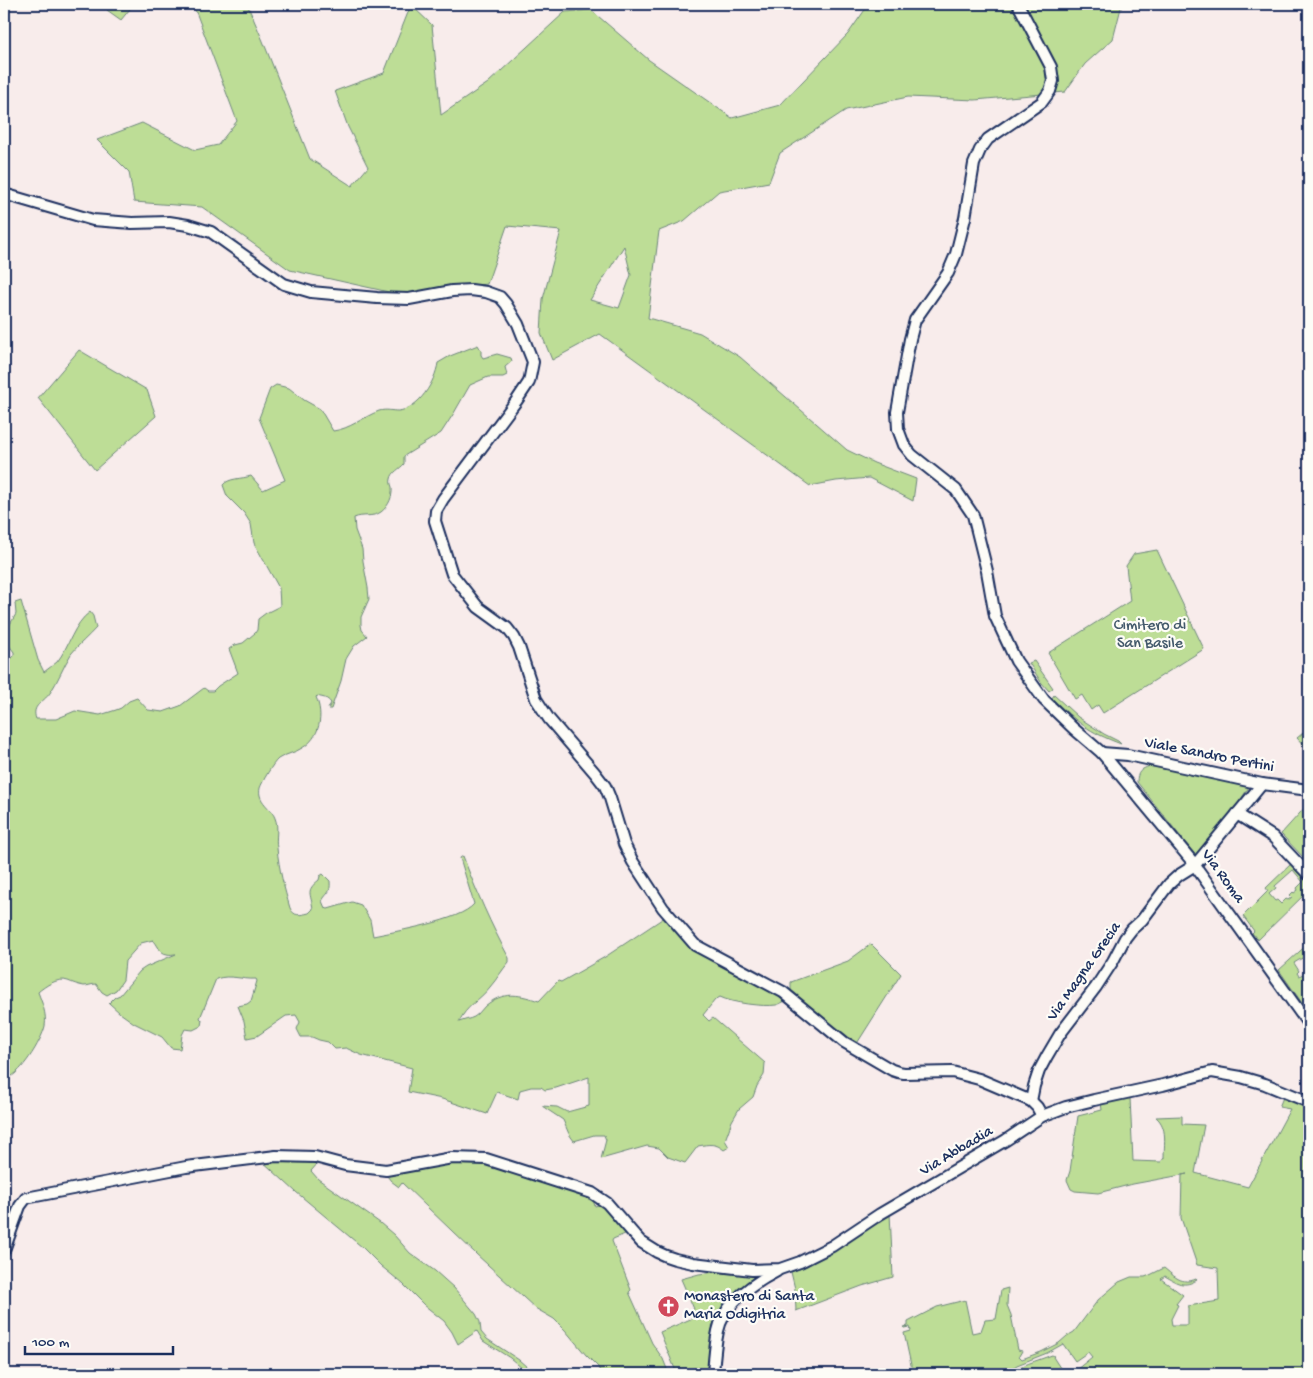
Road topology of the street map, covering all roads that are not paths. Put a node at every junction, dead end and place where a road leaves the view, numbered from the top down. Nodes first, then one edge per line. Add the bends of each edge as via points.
1 (1018, 4) edge
2 (4, 194) edge
3 (1102, 753) junction
4 (1262, 784) junction
5 (1309, 790) edge
6 (1237, 814) junction
7 (1195, 865) junction
8 (1309, 875) edge
9 (1309, 1025) edge
10 (1032, 1101) junction
11 (1309, 1102) edge
12 (1042, 1116) junction
13 (4, 1250) edge
14 (780, 1269) junction
15 (713, 1374) edge

1 - 3 street, Via Roma via 1051,67 1053,80 1050,92 1042,102 988,139 980,150 974,164 956,254 948,273 915,320 897,412 898,429 912,455 956,490 973,515 995,616 1016,661 1044,700
2 - 10 street via 93,220 169,222 211,232 284,284 311,292 408,299 471,290 500,297 518,324 533,362 529,382 443,499 435,521 452,574 478,607 514,637 536,699 604,786 624,844 646,883 695,945 783,992 844,1042 883,1065 904,1073 952,1072 979,1079
3 - 4 street, Viale Sandro Pertini via 1128,755
3 - 7 street, Via Roma
4 - 5 street, Viale Sandro Pertini
4 - 6 street, Via Magna Grecia
6 - 7 street, Via Magna Grecia
6 - 8 street via 1273,837
7 - 9 street, Via Roma
7 - 10 street, Via Magna Grecia via 1169,884 1125,938 1096,987 1047,1056
10 - 12 street
11 - 12 street, Via Abbadia via 1249,1079 1212,1072 1066,1107
12 - 14 street, Via Abbadia via 832,1246
13 - 14 street, Via Abbadia via 26,1198 186,1167 276,1156 315,1157 386,1170 452,1158 486,1158 592,1193 607,1202 632,1232 657,1252 684,1262 752,1270
14 - 15 street via 751,1288 726,1312 718,1329

